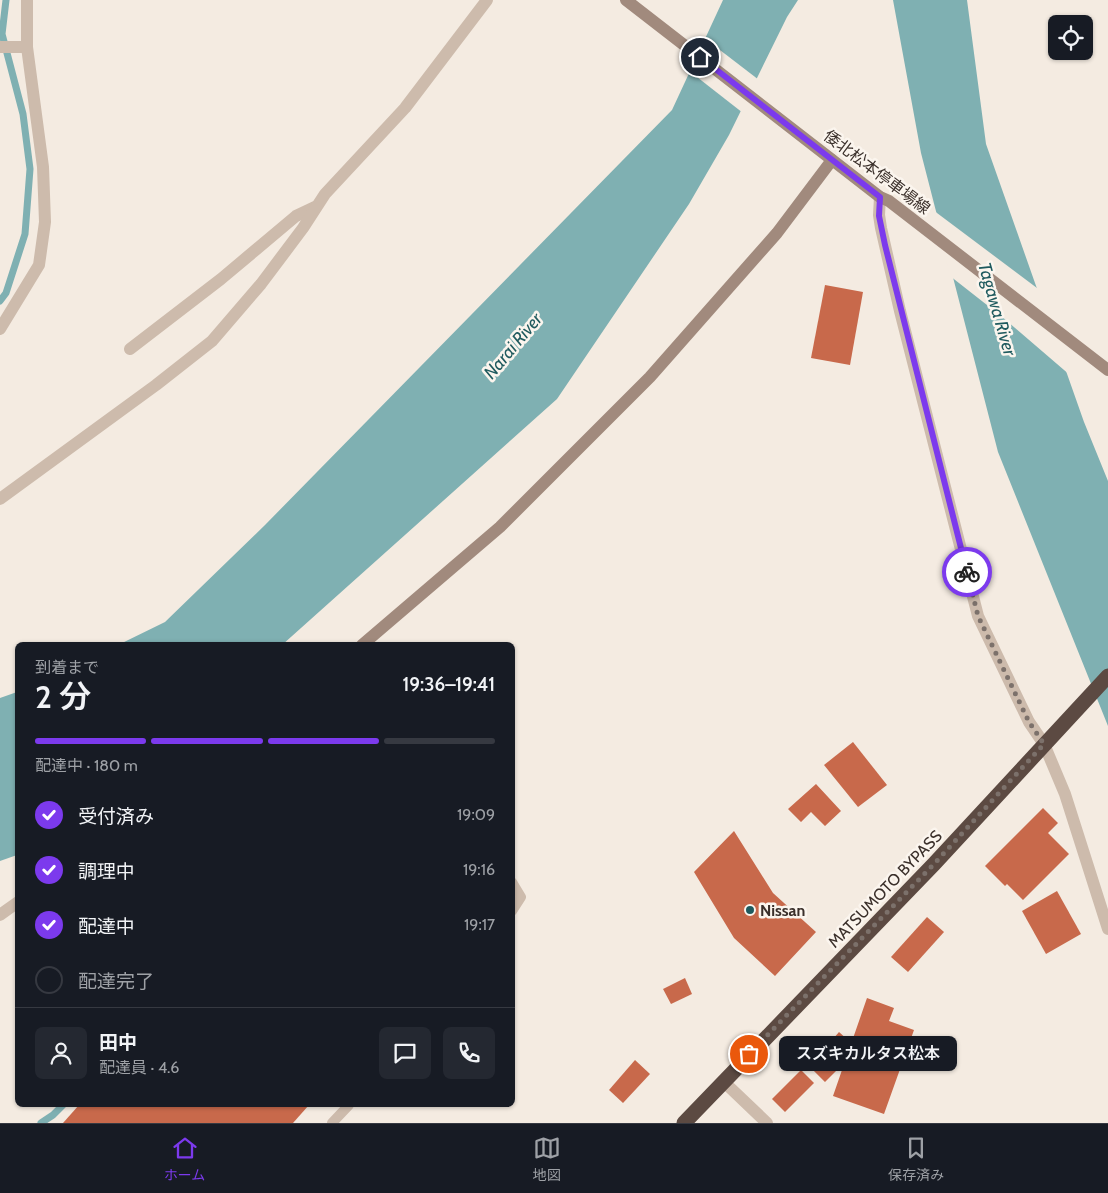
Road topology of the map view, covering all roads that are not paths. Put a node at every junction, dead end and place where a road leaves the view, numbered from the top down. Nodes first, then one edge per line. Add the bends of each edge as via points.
1 (27, 0) edge
2 (487, 0) edge
3 (626, 0) edge
4 (27, 47) junction
5 (0, 48) edge
6 (832, 160) junction
7 (885, 199) junction
8 (315, 208) junction
9 (0, 328) edge
10 (130, 348) dead end
11 (1108, 370) edge
12 (0, 499) edge
13 (366, 642) edge
14 (1108, 676) edge
15 (1044, 744) junction
16 (515, 887) edge
17 (15, 904) edge
18 (515, 906) edge
19 (0, 915) edge
20 (1108, 929) edge
21 (723, 1081) junction
22 (347, 1107) edge
23 (332, 1123) edge
24 (684, 1123) edge
25 (766, 1123) edge

1 - 4 street
2 - 8 street via 405,108
3 - 6 street, 倭北松本停車場線
4 - 5 street
4 - 9 street via 43,167 45,222 40,265
6 - 7 street, 倭北松本停車場線
6 - 13 street via 777,233 650,377 500,527
7 - 11 street, 倭北松本停車場線
7 - 15 street via 879,216 881,228 978,616 1029,722
8 - 10 street via 296,216 221,279
8 - 12 street via 261,284 212,341
14 - 15 highway, MATSUMOTO BYPASS
15 - 20 street via 1065,794
15 - 21 highway, MATSUMOTO BYPASS via 934,864
16 - 18 lane via 521,897
17 - 19 street
21 - 24 highway, MATSUMOTO BYPASS
21 - 25 street
22 - 23 lane

